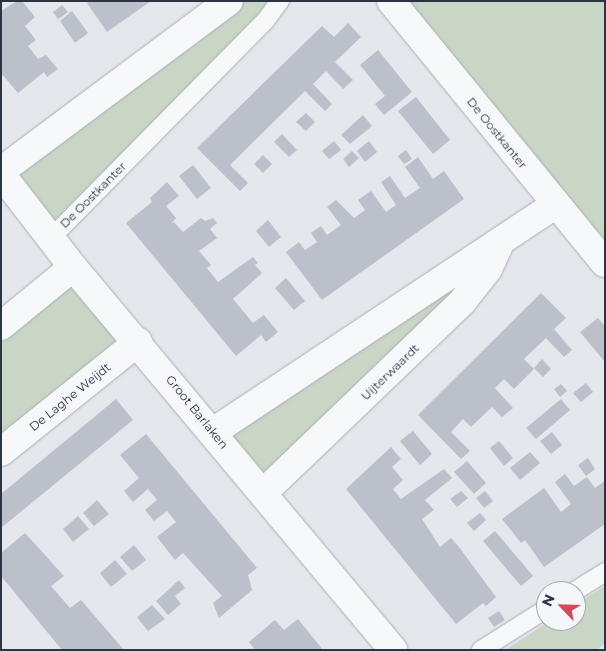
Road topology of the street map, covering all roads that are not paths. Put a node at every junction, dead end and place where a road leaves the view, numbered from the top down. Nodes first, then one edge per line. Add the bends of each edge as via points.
1 (229, 1) edge
2 (280, 1) edge
3 (391, 1) edge
4 (1, 172) edge
5 (555, 205) junction
6 (51, 238) junction
7 (502, 239) junction
8 (605, 263) edge
9 (73, 267) junction
10 (1, 326) edge
11 (138, 342) junction
12 (213, 432) junction
13 (1, 452) edge
14 (263, 493) junction
15 (605, 572) edge
16 (586, 584) edge
17 (536, 615) edge
18 (393, 650) edge
19 (481, 650) edge

1 - 4 street
2 - 6 lane, De Oostkanter via 266,20
3 - 5 street, De Oostkanter
4 - 6 street, Groot Barlaken
5 - 7 street
5 - 8 street, De Oostkanter
6 - 9 street, Groot Barlaken
7 - 12 street
7 - 14 street, Uijterwaardt via 488,269 462,302
9 - 10 street
9 - 11 street, Groot Barlaken
11 - 12 street, Groot Barlaken
11 - 13 street, De Laghe Weijdt
12 - 14 street, Groot Barlaken
14 - 18 street, Groot Barlaken
15 - 16 lane
17 - 19 lane

